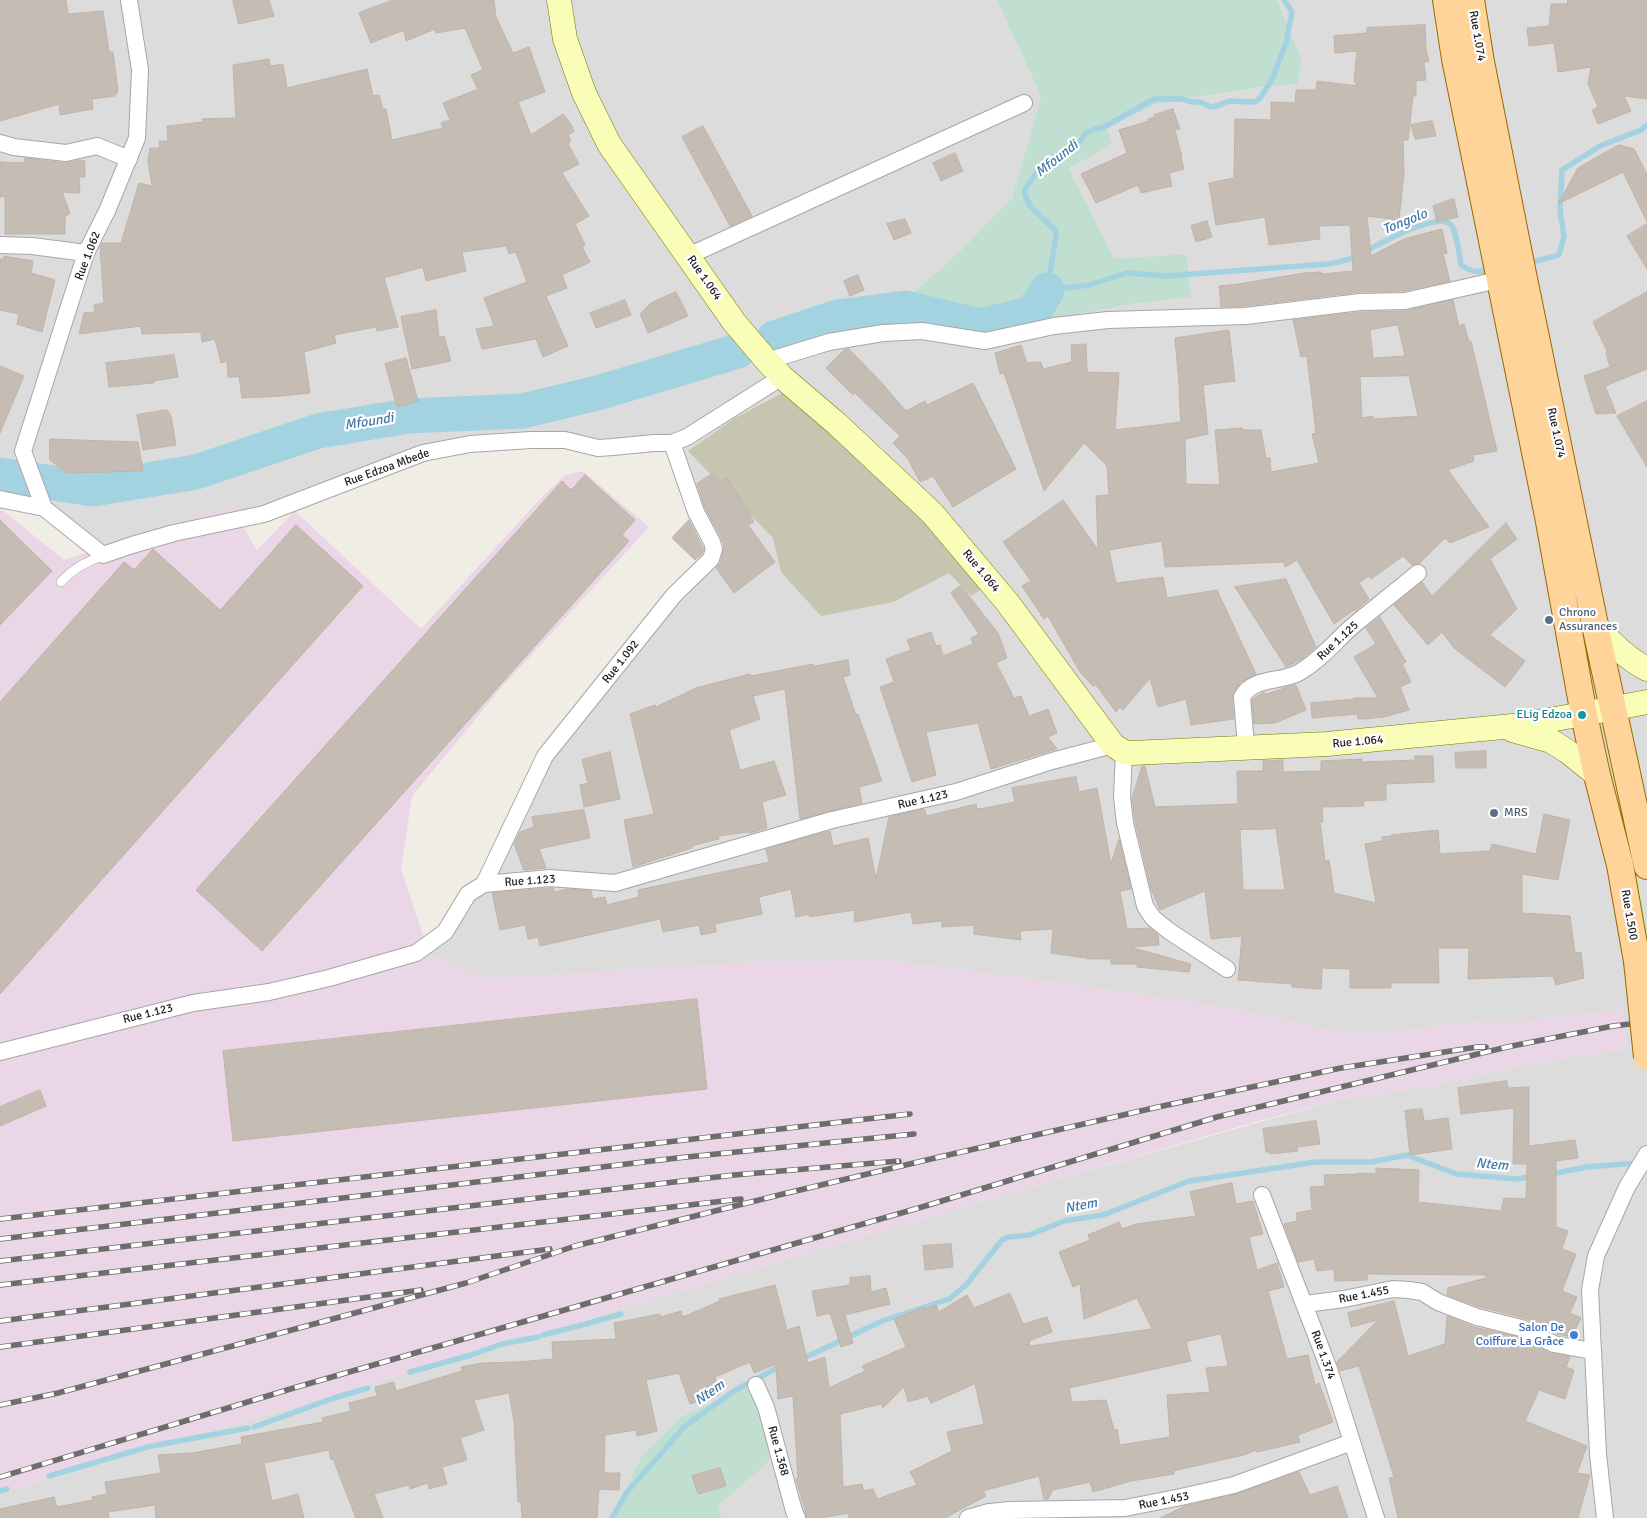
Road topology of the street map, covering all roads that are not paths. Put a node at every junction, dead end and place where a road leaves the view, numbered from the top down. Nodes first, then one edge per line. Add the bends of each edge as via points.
1 (129, 0) edge
2 (559, 0) edge
3 (1446, 0) edge
4 (1471, 0) edge
5 (1024, 104) dead end
6 (0, 143) edge
7 (129, 159) junction
8 (0, 245) edge
9 (86, 253) junction
10 (688, 256) junction
11 (1512, 277) junction
12 (775, 369) junction
13 (672, 443) junction
14 (1553, 480) junction
15 (0, 499) edge
16 (44, 508) junction
17 (103, 555) junction
18 (1418, 573) dead end
19 (61, 582) dead end
20 (1595, 625) junction
21 (1647, 670) edge
22 (1647, 702) edge
23 (1613, 709) junction
24 (1584, 714) junction
25 (1481, 728) junction
26 (1246, 747) junction
27 (1118, 748) junction
28 (1597, 775) junction
29 (1647, 866) edge
30 (484, 884) junction
31 (1228, 969) dead end
32 (0, 1052) edge
33 (1647, 1057) edge
34 (1647, 1154) edge
35 (1262, 1195) dead end
36 (1305, 1304) junction
37 (1592, 1351) junction
38 (756, 1386) dead end
39 (1352, 1442) junction
40 (797, 1518) edge
41 (968, 1518) edge
42 (1376, 1518) edge
43 (1605, 1518) edge

1 - 7 street, Rue 1.062 via 140,70 137,138
2 - 10 main road, Rue 1.064 via 568,48 584,93 609,144
3 - 11 main road, Rue 1.074 via 1455,59
4 - 11 main road, Rue 1.074
5 - 10 street
6 - 7 street via 66,153 97,146
7 - 9 street, Rue 1.062
8 - 9 street
9 - 16 street, Rue 1.062 via 23,451
10 - 12 main road, Rue 1.064 via 734,322
11 - 12 street, Rue Edzoa Mbede via 1405,301 1360,302 1246,316 1108,320 1054,326 985,341 922,331 883,333 829,342
11 - 14 main road, Rue 1.074
12 - 13 street, Rue Edzoa Mbede via 687,437
12 - 27 main road, Rue 1.064 via 932,513 1007,602
13 - 17 street, Rue Edzoa Mbede via 598,448 565,440 531,440 470,444 423,453 264,514 174,533
13 - 30 street, Rue 1.092 via 696,512 712,542 711,559 674,595 546,756
14 - 20 main road, Rue 1.074
14 - 24 main road, Rue 1.074
15 - 16 street
16 - 17 street
17 - 19 lane via 70,572
18 - 26 street, Rue 1.125 via 1354,625 1314,663 1297,674 1245,690 1242,697
20 - 21 main road via 1625,655
20 - 23 main road, Rue 1.074
22 - 23 main road, Rue 1.064
23 - 24 main road, Rue 1.064
23 - 29 main road, Rue 1.074
24 - 25 main road, Rue 1.064
24 - 28 main road, Rue 1.074
25 - 26 main road, Rue 1.064 via 1327,744
25 - 28 main road via 1511,730 1551,740
26 - 27 main road, Rue 1.064 via 1159,753 1132,753
27 - 30 street, Rue 1.123 via 1052,761 956,792 832,820 615,883 550,878
27 - 31 street via 1125,823 1145,906 1169,932
28 - 33 main road, Rue 1.500, bridge via 1620,864 1637,961
30 - 32 street, Rue 1.123 via 468,894 445,932 416,953 329,978 269,992 193,1003
34 - 37 street via 1627,1187 1596,1256 1590,1290
35 - 36 street, Rue 1.374
36 - 37 street, Rue 1.455 via 1393,1289 1422,1292 1438,1302 1477,1317 1521,1328 1554,1344
36 - 39 street, Rue 1.374
37 - 43 street
38 - 40 street, Rue 1.368 via 766,1406
39 - 41 street, Rue 1.453 via 1234,1485 1181,1497 1125,1508 1011,1510
39 - 42 street, Rue 1.374

